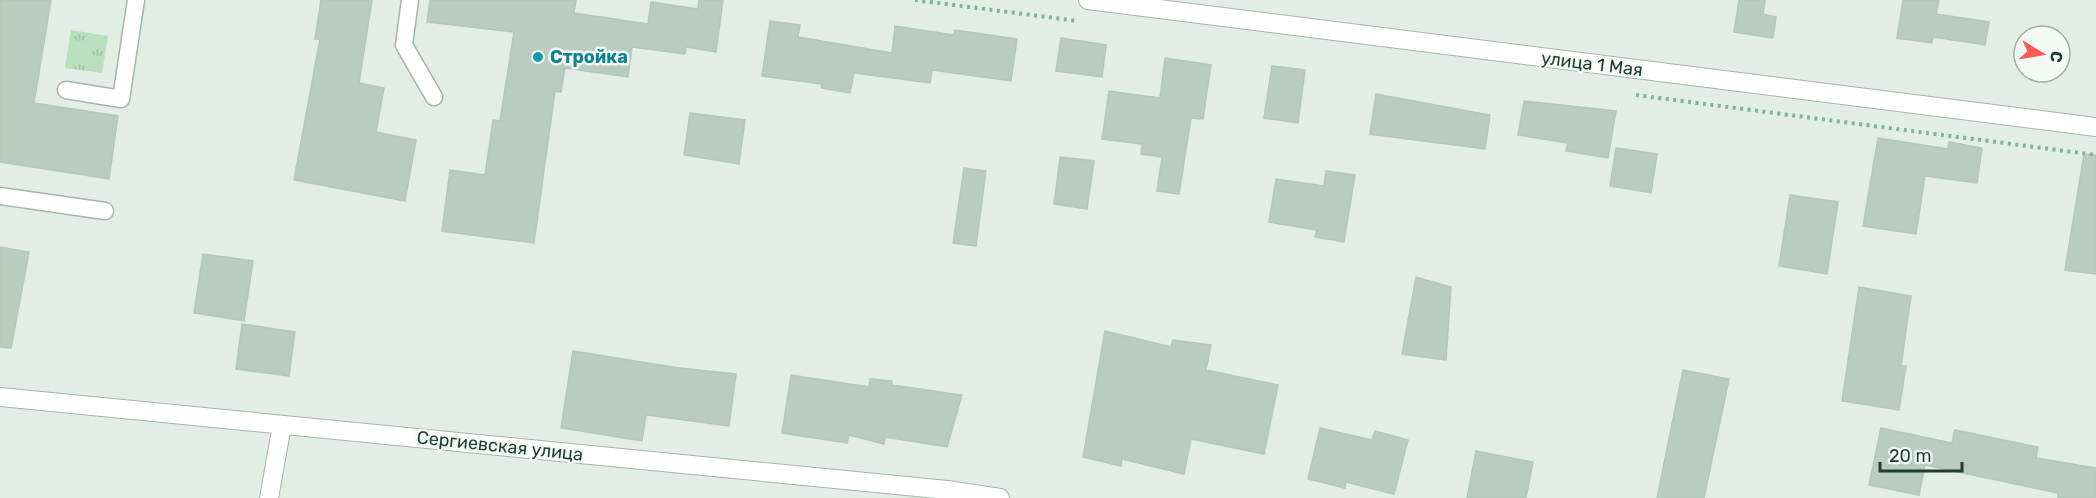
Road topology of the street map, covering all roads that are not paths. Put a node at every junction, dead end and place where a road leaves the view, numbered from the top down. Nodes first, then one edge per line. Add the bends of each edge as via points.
1 (136, 0) edge
2 (410, 0) edge
3 (1088, 0) edge
4 (1125, 2) edge
5 (66, 90) dead end
6 (434, 97) dead end
7 (2096, 127) edge
8 (0, 196) edge
9 (105, 211) dead end
10 (0, 397) edge
11 (282, 425) junction
12 (269, 498) edge
13 (1000, 498) edge

1 - 5 lane via 121,99
2 - 6 lane via 404,45
3 - 4 street, улица 1 Мая
4 - 7 street, улица 1 Мая
8 - 9 lane
10 - 11 street, Сергиевская улица
11 - 12 street
11 - 13 street, Сергиевская улица

